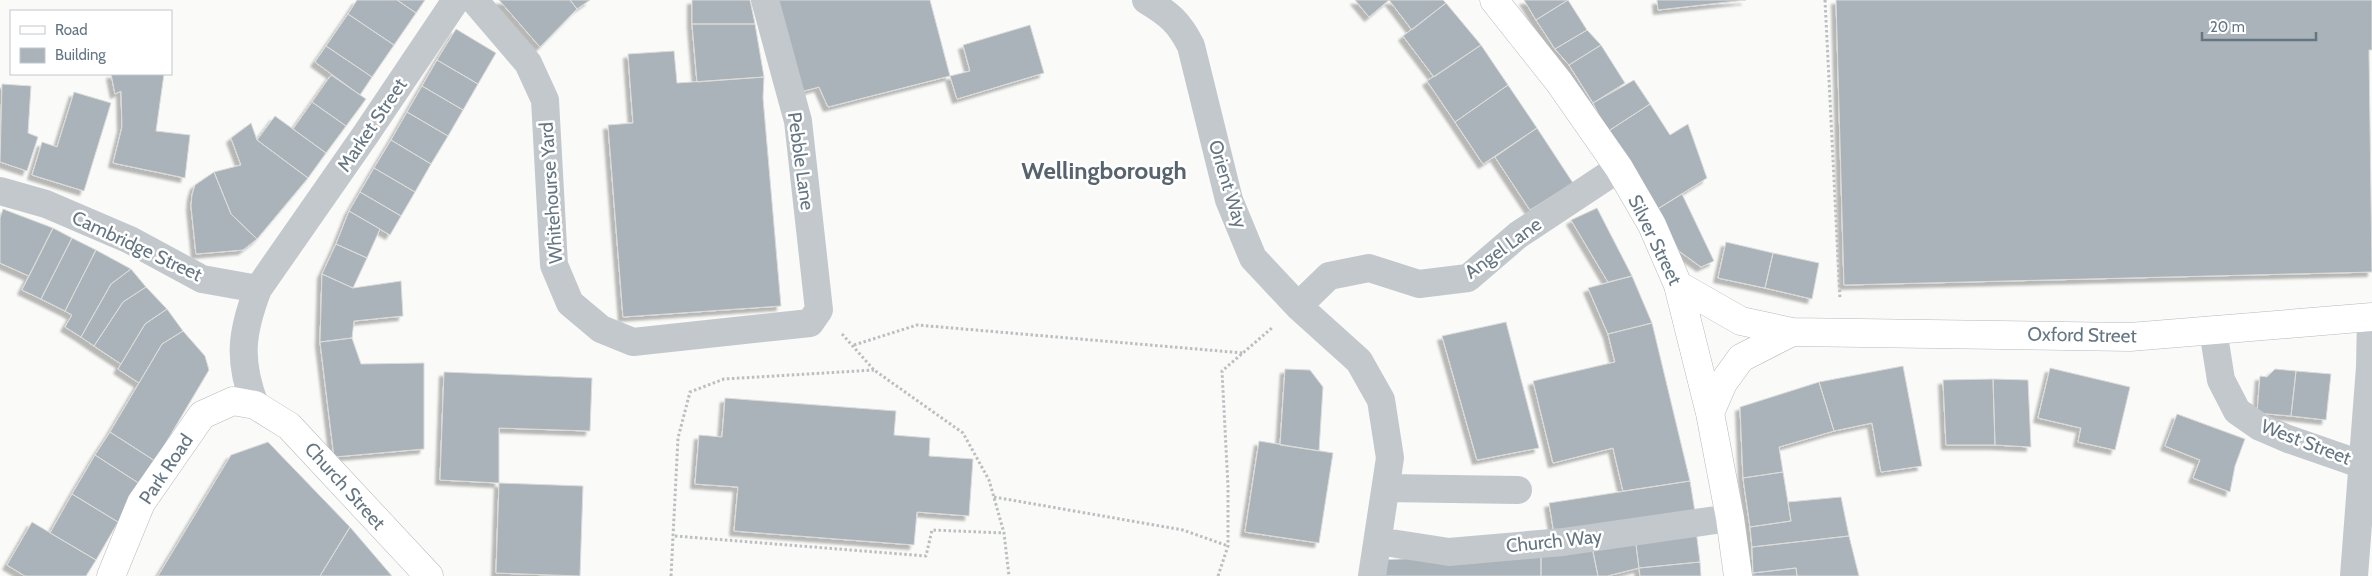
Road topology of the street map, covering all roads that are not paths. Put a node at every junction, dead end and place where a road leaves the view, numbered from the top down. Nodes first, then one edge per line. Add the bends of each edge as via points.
1 (456, 0) edge
2 (474, 0) edge
3 (766, 0) edge
4 (1146, 0) edge
5 (1499, 5) edge
6 (1619, 168) junction
7 (0, 191) edge
8 (1678, 284) junction
9 (258, 289) junction
10 (1298, 306) junction
11 (815, 316) joint
12 (2371, 318) edge
13 (2213, 330) junction
14 (1792, 332) junction
15 (254, 405) junction
16 (1710, 413) junction
17 (2368, 466) edge
18 (1386, 488) junction
19 (1518, 490) dead end
20 (1730, 518) junction
21 (1378, 541) junction
22 (112, 576) edge
23 (430, 576) edge
24 (1372, 576) edge
25 (1738, 576) edge
26 (2354, 576) edge

1 - 9 street, Market Street
2 - 11 street, Whitehourse Yard via 528,62 545,100 554,265 570,303 601,329 633,342
3 - 11 street, Pebble Lane via 798,121
4 - 10 street, Orient Way via 1181,26 1191,46 1229,200 1253,258
5 - 6 main road, Silver Street via 1559,82
6 - 8 main road, Silver Street via 1652,225
6 - 10 street, Angel Lane via 1518,235 1468,278 1419,284 1369,268 1329,276
7 - 9 street, Cambridge Street via 46,204 130,240 202,279
8 - 14 main road, Oxford Street via 1741,321
8 - 16 main road, Silver Street
9 - 15 street via 247,317 244,350 244,378
10 - 18 street, Orient Way via 1359,361 1381,400 1390,458
12 - 13 main road, Oxford Street
12 - 17 street
13 - 14 main road, Oxford Street via 2130,337
13 - 17 street, West Street via 2221,380 2238,411 2260,427 2288,439
14 - 16 main road, Oxford Street via 1741,358 1723,383
15 - 22 main road, Park Road via 233,401 202,415 141,503
15 - 23 main road, Church Street via 289,426
16 - 20 main road, Silver Street
17 - 26 street
18 - 19 street
18 - 21 street, Orient Way
20 - 21 street, Church Way via 1563,542 1449,552
20 - 25 main road, Silver Street
21 - 24 street, Orient Way

